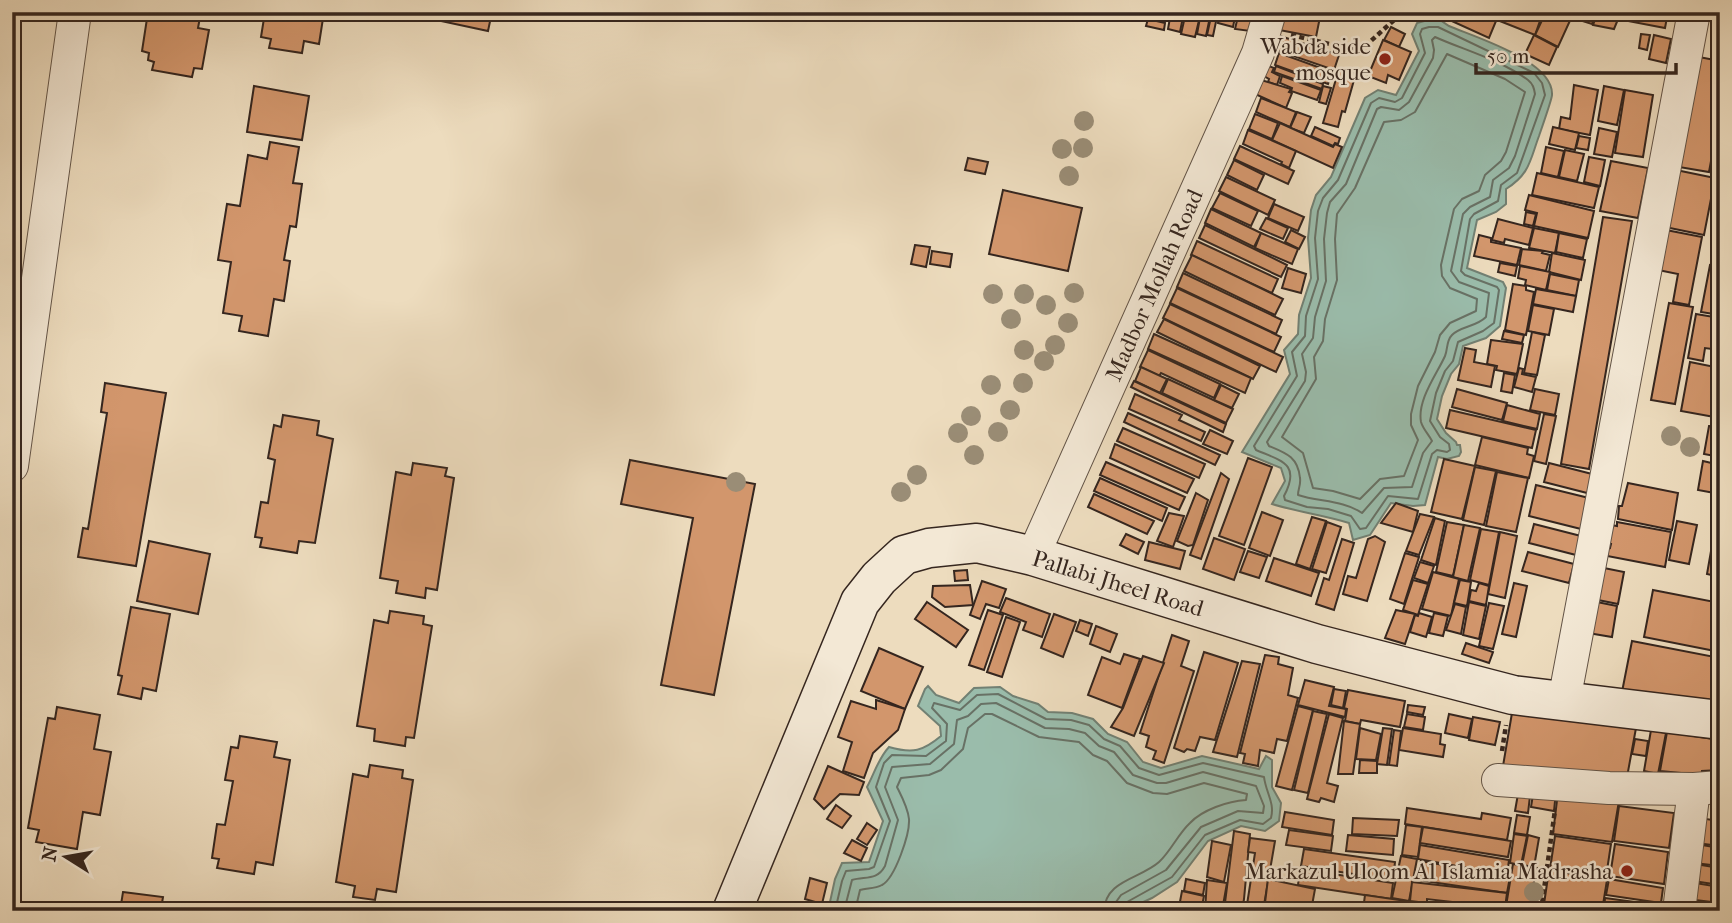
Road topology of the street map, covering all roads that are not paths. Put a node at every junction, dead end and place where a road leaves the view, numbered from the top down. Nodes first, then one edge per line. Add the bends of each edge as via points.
1 (75, 12) edge
2 (1694, 12) edge
3 (1268, 21) edge
4 (12, 466) edge
5 (1033, 556) junction
6 (1564, 701) junction
7 (1720, 720) edge
8 (1498, 780) road end
9 (1707, 788) edge
10 (732, 911) edge
11 (1679, 911) edge

1 - 4 street
2 - 6 street
3 - 5 street, Madbor Mollah Road via 1258,53
5 - 6 street, Pallabi Jheel Road via 1317,643 1513,695
5 - 10 street, Pallabi Jheel Road via 977,542 951,544 904,555 879,578 860,602
6 - 7 street, Pallabi Jheel Road
8 - 9 street via 1634,789
9 - 11 street

